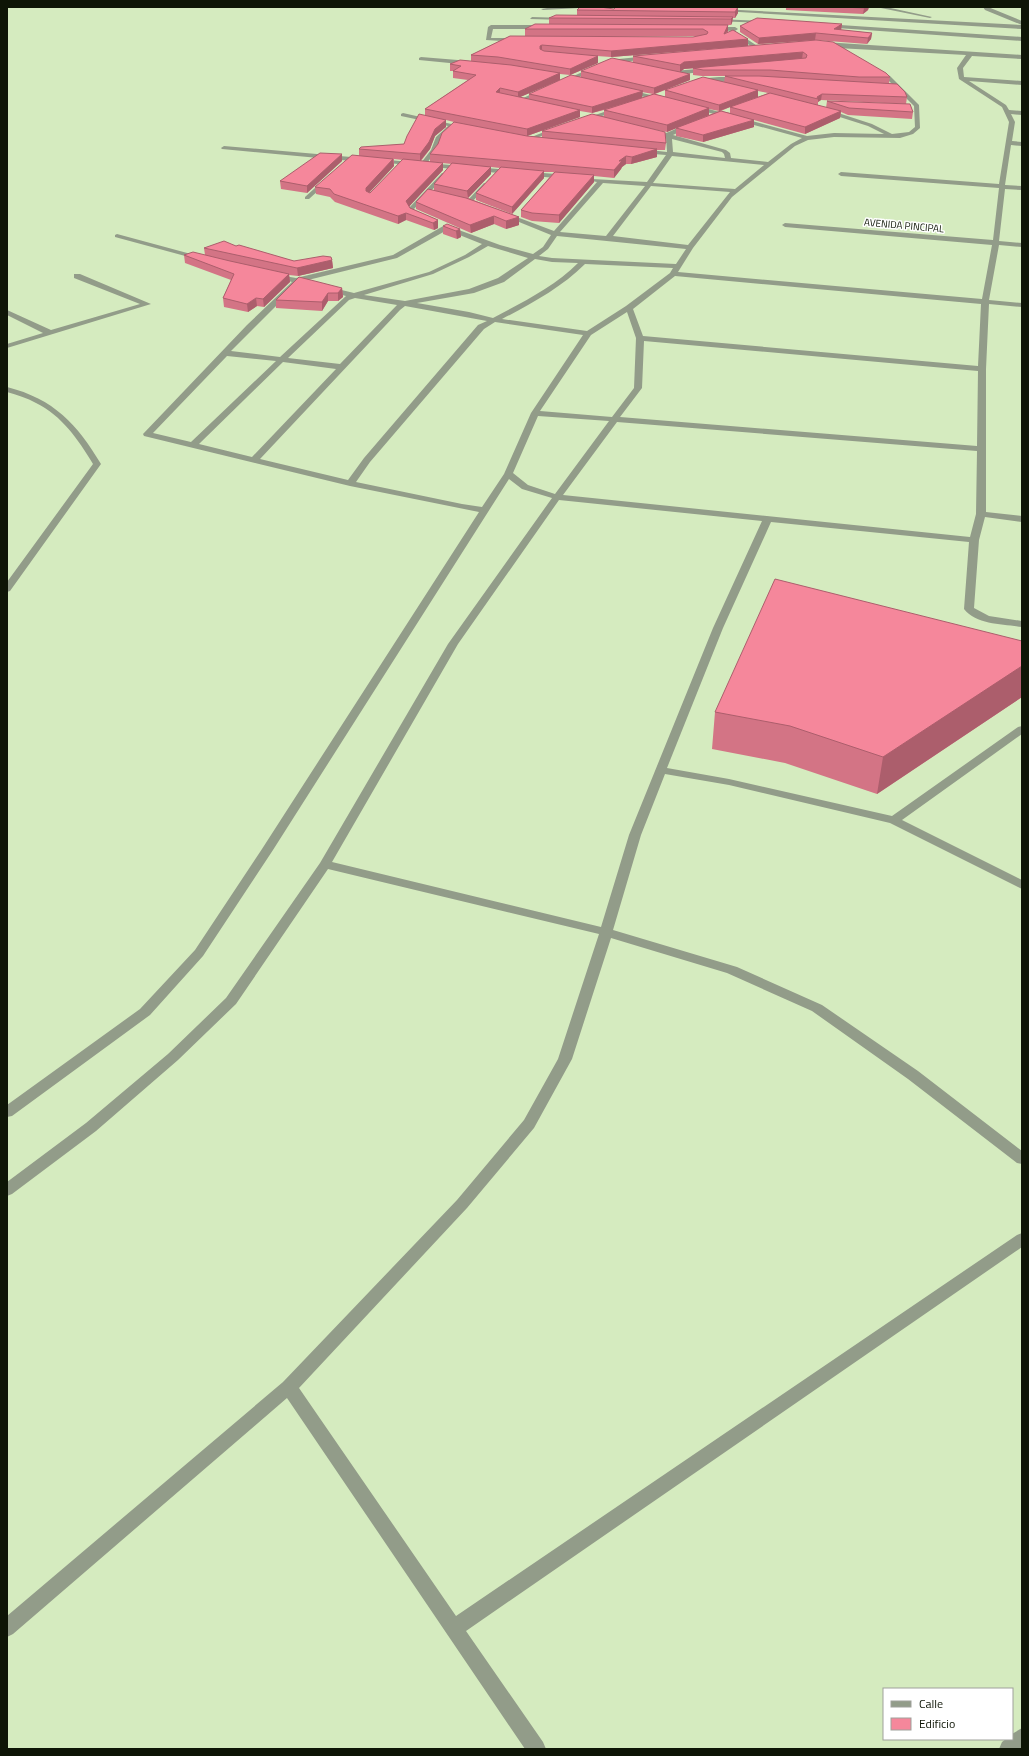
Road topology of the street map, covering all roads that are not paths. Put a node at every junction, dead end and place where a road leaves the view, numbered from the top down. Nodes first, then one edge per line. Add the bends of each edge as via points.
1 (580, 7) edge
2 (604, 7) edge
3 (634, 7) edge
4 (878, 7) edge
5 (985, 7) edge
6 (543, 9) dead end
7 (715, 9) edge
8 (532, 18) dead end
9 (551, 19) junction
10 (574, 19) edge
11 (710, 20) edge
12 (738, 20) junction
13 (768, 22) edge
14 (1022, 23) edge
15 (950, 24) junction
16 (815, 25) edge
17 (548, 27) junction
18 (1022, 27) edge
19 (704, 29) edge
20 (735, 29) junction
21 (547, 34) edge
22 (1022, 39) edge
23 (525, 40) edge
24 (815, 43) edge
25 (837, 46) junction
26 (756, 47) junction
27 (762, 47) edge
28 (748, 48) edge
29 (970, 54) junction
30 (849, 55) edge
31 (657, 57) edge
32 (1022, 57) edge
33 (421, 59) dead end
34 (597, 60) edge
35 (611, 61) junction
36 (479, 64) edge
37 (634, 66) edge
38 (719, 69) edge
39 (875, 69) edge
40 (665, 72) edge
41 (673, 73) junction
42 (557, 76) edge
43 (570, 79) junction
44 (962, 79) junction
45 (578, 80) edge
46 (700, 80) junction
47 (748, 80) edge
48 (692, 83) edge
49 (1022, 83) edge
50 (556, 85) edge
51 (722, 86) edge
52 (549, 88) edge
53 (617, 89) edge
54 (663, 94) edge
55 (656, 97) junction
56 (513, 100) edge
57 (520, 101) junction
58 (670, 101) edge
59 (642, 102) edge
60 (534, 104) edge
61 (684, 105) edge
62 (831, 105) edge
63 (628, 106) edge
64 (909, 108) edge
65 (917, 108) junction
66 (733, 110) edge
67 (1007, 112) junction
68 (1022, 113) edge
69 (578, 114) edge
70 (720, 114) junction
71 (403, 115) dead end
72 (592, 117) junction
73 (705, 120) edge
74 (608, 121) edge
75 (578, 122) edge
76 (698, 122) edge
77 (452, 126) junction
78 (563, 127) edge
79 (475, 130) edge
80 (654, 132) edge
81 (669, 136) junction
82 (894, 136) junction
83 (519, 138) edge
84 (807, 138) junction
85 (527, 140) junction
86 (543, 141) edge
87 (1009, 143) junction
88 (1022, 144) edge
89 (224, 148) dead end
90 (630, 150) edge
91 (670, 154) junction
92 (351, 159) junction
93 (358, 160) edge
94 (728, 160) junction
95 (372, 161) edge
96 (402, 163) junction
97 (345, 164) edge
98 (771, 164) junction
99 (423, 165) junction
100 (450, 168) junction
101 (396, 169) edge
102 (498, 172) junction
103 (334, 173) edge
104 (841, 174) dead end
105 (574, 178) edge
106 (588, 179) edge
107 (602, 180) junction
108 (649, 184) junction
109 (1002, 187) junction
110 (1022, 188) edge
111 (736, 191) junction
112 (307, 198) dead end
113 (477, 204) edge
114 (499, 213) edge
115 (440, 224) junction
116 (785, 225) dead end
117 (555, 234) junction
118 (117, 236) dead end
119 (608, 238) junction
120 (996, 242) junction
121 (488, 243) junction
122 (1022, 245) edge
123 (690, 247) junction
124 (532, 258) junction
125 (584, 260) junction
126 (211, 261) edge
127 (678, 266) junction
128 (269, 274) edge
129 (673, 274) junction
130 (77, 276) dead end
131 (298, 280) junction
132 (351, 295) junction
133 (986, 303) junction
134 (403, 304) junction
135 (1022, 306) edge
136 (629, 308) junction
137 (7, 312) edge
138 (494, 320) junction
139 (50, 333) junction
140 (588, 333) junction
141 (640, 338) junction
142 (7, 346) edge
143 (224, 353) junction
144 (282, 359) junction
145 (341, 367) junction
146 (982, 369) junction
147 (7, 389) edge
148 (535, 412) junction
149 (615, 419) junction
150 (193, 445) junction
151 (981, 449) junction
152 (254, 460) junction
153 (508, 474) junction
154 (350, 483) junction
155 (557, 497) junction
156 (485, 510) junction
157 (981, 514) junction
158 (768, 518) junction
159 (1022, 519) edge
160 (974, 540) junction
161 (7, 589) edge
162 (1022, 624) edge
163 (1022, 728) edge
164 (661, 770) junction
165 (894, 820) junction
166 (325, 864) junction
167 (1022, 885) edge
168 (606, 932) junction
169 (7, 1112) edge
170 (1022, 1159) edge
171 (7, 1190) edge
172 (1022, 1239) edge
173 (289, 1387) junction
174 (7, 1628) edge
175 (454, 1628) junction
176 (1022, 1738) edge
177 (536, 1749) edge
178 (1009, 1749) edge

1 - 6 street
2 - 3 street
4 - 15 street via 936,18
5 - 14 street
7 - 15 street
8 - 9 street
9 - 10 street
9 - 17 street
11 - 12 street
12 - 13 street
12 - 20 street
15 - 18 street
16 - 22 street
17 - 21 street
17 - 23 street via 491,27 488,39
19 - 20 street
20 - 26 street via 734,33
24 - 25 street
25 - 29 street
25 - 30 street
26 - 27 street
26 - 28 street
29 - 32 street
29 - 44 street via 960,68
31 - 35 street
33 - 36 street
34 - 35 street
35 - 37 street
35 - 43 street
38 - 41 street
39 - 65 street via 888,77
40 - 41 street
41 - 46 street
42 - 43 street
43 - 45 street
43 - 50 street
44 - 49 street
44 - 67 street via 1004,106
46 - 47 street
46 - 48 street
46 - 51 street
52 - 57 street
53 - 55 street
54 - 55 street
55 - 58 street
55 - 59 street
56 - 57 street
57 - 60 street
61 - 70 street
62 - 82 street via 822,107
63 - 72 street
64 - 65 street
65 - 82 street via 918,127 911,133
66 - 70 street
67 - 68 street
67 - 87 street via 1012,122
69 - 72 street
70 - 73 street
70 - 84 street
71 - 77 street
72 - 74 street
72 - 75 street
76 - 81 street
77 - 79 street
77 - 99 street via 438,138 434,150
78 - 85 street
80 - 81 street
81 - 91 street via 667,142
81 - 94 street via 724,151
82 - 84 street via 834,135
83 - 85 street
84 - 98 street via 793,145
85 - 86 street
87 - 88 street
87 - 109 street
89 - 92 street
90 - 91 street
91 - 94 street
91 - 108 street
92 - 93 street
92 - 97 street
94 - 98 street
95 - 96 street
96 - 99 street
96 - 101 street
98 - 111 street
99 - 100 street
100 - 102 street
100 - 115 street via 429,194 411,209 413,213
102 - 105 street via 550,179
102 - 113 street via 466,201
103 - 112 street
104 - 109 street
106 - 107 street
107 - 108 street
107 - 117 street
108 - 111 street
108 - 119 street
109 - 110 street
109 - 120 street
111 - 123 street
114 - 117 street via 516,215
115 - 121 street
115 - 131 street via 395,257
116 - 120 street, AVENIDA PINCIPAL
117 - 119 street
117 - 124 street via 546,248
118 - 126 street
119 - 123 street
120 - 122 street, AVENIDA PINCIPAL
120 - 133 street
121 - 124 street
121 - 132 street via 431,273
123 - 127 street
124 - 125 street
124 - 134 street via 501,280 471,291
125 - 127 street
125 - 138 street via 571,274 529,302
127 - 129 street
128 - 131 street
129 - 133 street
129 - 136 street
130 - 139 street via 148,304
131 - 132 street
131 - 143 street
132 - 134 street
132 - 144 street
133 - 135 street
133 - 146 street
134 - 138 street
134 - 145 street
136 - 140 street
136 - 141 street
137 - 139 street
138 - 140 street
138 - 154 street via 481,327
139 - 142 street
140 - 148 street
141 - 146 street
141 - 149 street via 638,388
143 - 144 street
143 - 150 street via 147,434
144 - 145 street
144 - 150 street
145 - 152 street
146 - 151 street
147 - 161 street via 39,401 62,418 82,439 97,464
148 - 149 street
148 - 153 street
149 - 151 street
149 - 155 street
150 - 152 street
151 - 157 street
152 - 154 street
153 - 155 street via 525,487
153 - 156 street
154 - 156 street
155 - 158 street
155 - 166 street via 453,644
156 - 169 street via 199,953 145,1012
157 - 159 street
157 - 160 street
158 - 160 street
158 - 164 street via 718,628
160 - 162 street via 969,609 974,615
163 - 165 street
164 - 165 street via 729,782
164 - 168 street via 636,835
165 - 167 street
166 - 168 street
166 - 171 street via 231,1000 173,1057 92,1127
168 - 170 street via 732,970 817,1008 913,1075
168 - 173 street via 565,1059 529,1124 462,1204
172 - 175 street
173 - 174 street
173 - 175 street
175 - 177 street
176 - 178 street

